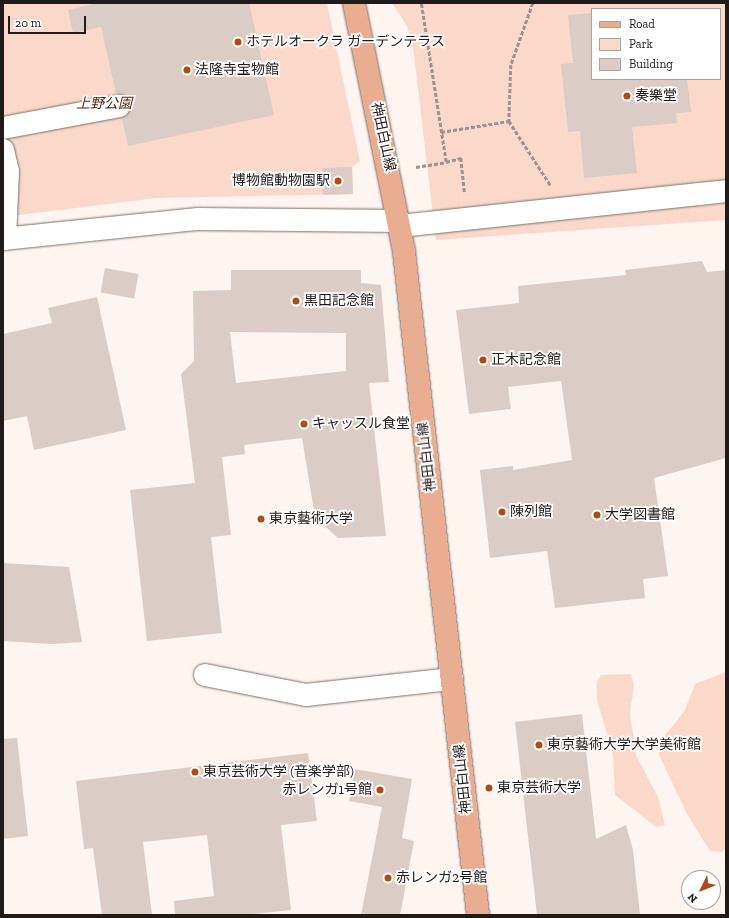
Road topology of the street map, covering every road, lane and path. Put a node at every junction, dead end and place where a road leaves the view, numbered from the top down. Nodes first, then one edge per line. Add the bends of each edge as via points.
1 (354, 3) edge
2 (421, 3) edge
3 (533, 3) edge
4 (119, 106) dead end
5 (509, 120) junction
6 (3, 128) edge
7 (441, 132) junction
8 (3, 150) edge
9 (446, 162) junction
10 (416, 168) dead end
11 (726, 191) edge
12 (559, 209) junction
13 (468, 218) junction
14 (400, 224) junction
15 (4, 239) edge
16 (205, 675) dead end
17 (452, 680) junction
18 (478, 915) edge

1 - 14 main road, 神田白山線
2 - 7 path
3 - 5 path via 511,65
4 - 6 street
5 - 7 path
5 - 12 path via 550,184
7 - 9 path
8 - 15 street via 8,171
9 - 10 path
9 - 13 path via 461,158
11 - 12 street
12 - 13 street
13 - 14 street
14 - 15 street via 198,219
14 - 17 main road, 神田白山線
16 - 17 street via 306,695
17 - 18 main road, 神田白山線

